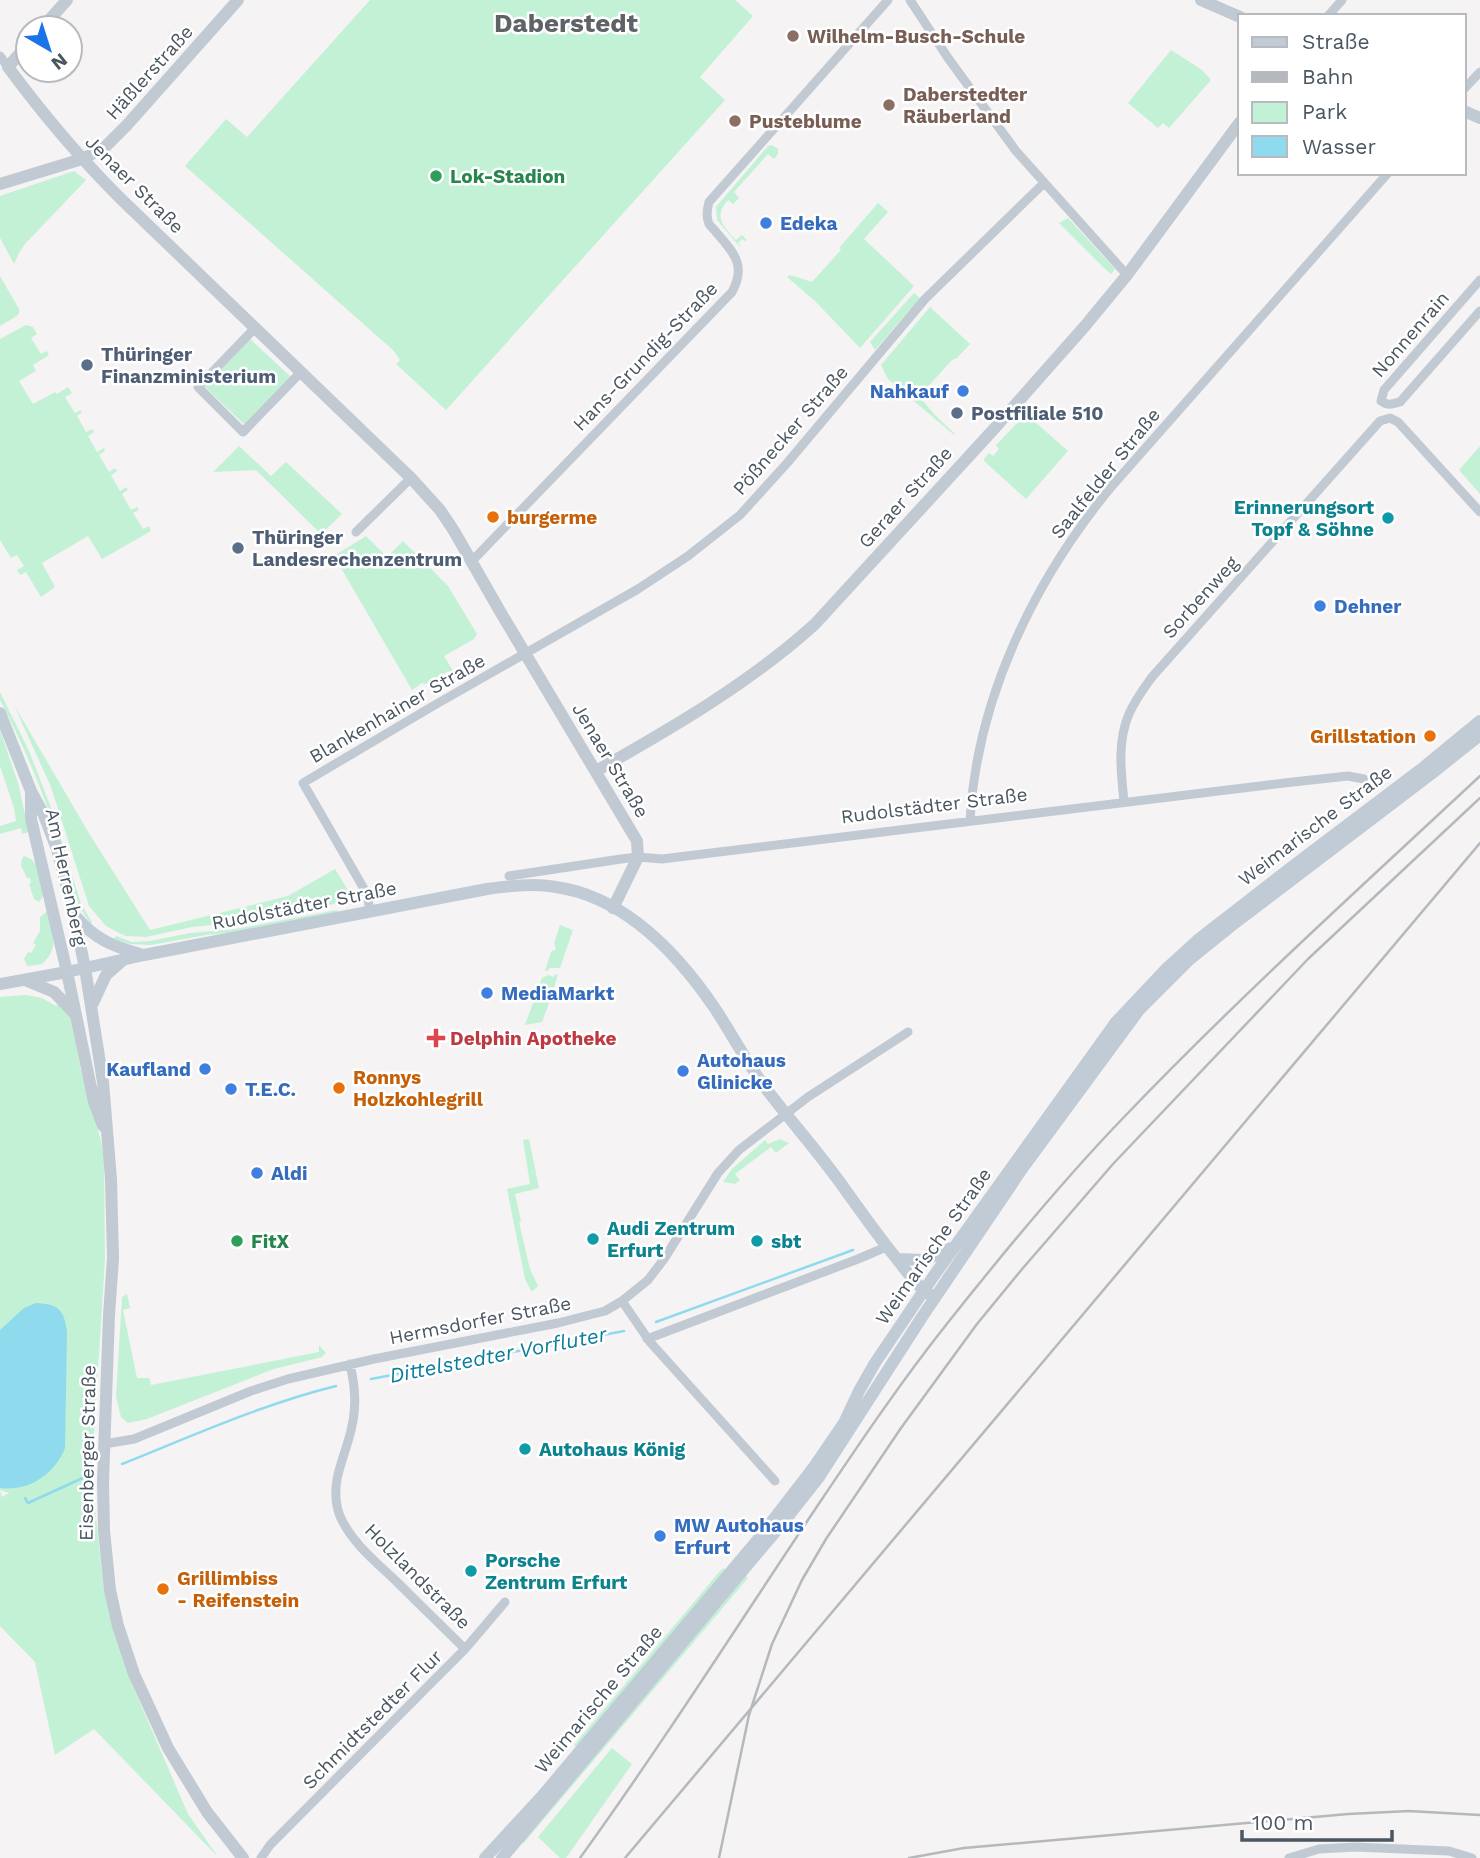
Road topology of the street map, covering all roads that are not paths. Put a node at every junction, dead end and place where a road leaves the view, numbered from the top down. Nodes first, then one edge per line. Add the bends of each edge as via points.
1 (67, 0) edge
2 (238, 0) edge
3 (888, 0) edge
4 (910, 0) edge
5 (1201, 0) edge
6 (1342, 0) edge
7 (54, 14) edge
8 (1330, 14) edge
9 (1238, 16) edge
10 (4, 61) edge
11 (1480, 72) edge
12 (1466, 87) edge
13 (1238, 125) edge
14 (82, 159) junction
15 (1386, 175) edge
16 (1044, 183) junction
17 (0, 184) edge
18 (1127, 275) junction
19 (1480, 280) edge
20 (1480, 311) edge
21 (255, 328) junction
22 (301, 372) junction
23 (411, 478) junction
24 (1480, 512) edge
25 (356, 532) dead end
26 (472, 561) junction
27 (525, 653) junction
28 (0, 713) edge
29 (1480, 721) edge
30 (1480, 735) edge
31 (596, 771) junction
32 (1364, 779) dead end
33 (32, 791) junction
34 (1124, 801) junction
35 (970, 820) junction
36 (638, 857) junction
37 (509, 876) dead end
38 (613, 908) junction
39 (370, 911) junction
40 (74, 915) junction
41 (144, 955) junction
42 (123, 960) junction
43 (85, 968) junction
44 (67, 972) junction
45 (25, 980) junction
46 (0, 984) edge
47 (92, 1006) junction
48 (77, 1016) junction
49 (908, 1032) dead end
50 (786, 1113) junction
51 (108, 1139) junction
52 (954, 1246) junction
53 (886, 1247) junction
54 (897, 1259) junction
55 (924, 1290) junction
56 (935, 1298) junction
57 (622, 1301) junction
58 (647, 1339) junction
59 (350, 1364) junction
60 (104, 1444) junction
61 (775, 1481) dead end
62 (505, 1602) dead end
63 (465, 1649) junction
64 (243, 1858) edge
65 (261, 1858) edge
66 (485, 1858) edge
67 (502, 1858) edge
68 (1289, 1858) edge
69 (1472, 1858) edge

1 - 7 street
2 - 14 street, Häßlerstraße via 116,137
3 - 26 street, Hans-Grundig-Straße via 709,202 708,223 738,264 732,292
4 - 16 street via 986,112
5 - 9 street
6 - 8 street
10 - 14 street, Jenaer Straße
11 - 12 street
13 - 18 street, Geraer Straße
14 - 17 street, Häßlerstraße
14 - 21 street, Jenaer Straße
15 - 35 street, Saalfelder Straße via 1112,486 1071,539 1030,609 999,683 983,735
16 - 18 street
16 - 27 street, Pößnecker Straße via 925,299 740,515 644,586
18 - 31 street, Geraer Straße via 815,624 751,676
19 - 20 street, Nonnenrain via 1384,390 1381,401 1400,402
21 - 22 street, Jenaer Straße
21 - 22 street via 198,387 243,432
22 - 23 street, Jenaer Straße
23 - 25 street
23 - 26 street, Jenaer Straße via 450,524
24 - 34 street, Sorbenweg via 1398,422 1390,418 1380,421 1138,696 1124,730
26 - 27 street, Jenaer Straße
27 - 31 street, Jenaer Straße
27 - 39 street, Blankenhainer Straße via 303,783 367,894
28 - 33 main road, Am Herrenberg
29 - 52 main road, Weimarische Straße via 1225,918 1165,971 1116,1023
30 - 56 main road, Weimarische Straße via 1169,979 1114,1042
31 - 36 street, Jenaer Straße via 638,841
32 - 34 street, Rudolstädter Straße via 1348,776
33 - 40 main road, Am Herrenberg via 57,849
33 - 44 main road, Am Herrenberg via 31,819
34 - 35 street, Rudolstädter Straße
35 - 36 street, Rudolstädter Straße via 662,859
36 - 37 street, Rudolstädter Straße
36 - 38 street
38 - 39 main road, Rudolstädter Straße via 568,889 527,885
38 - 50 main road via 670,951
39 - 41 main road, Rudolstädter Straße
40 - 41 main road via 101,940
40 - 43 main road, Am Herrenberg
41 - 42 main road, Rudolstädter Straße
42 - 43 main road, Rudolstädter Straße
42 - 47 street via 106,975
43 - 44 main road, Rudolstädter Straße
43 - 47 street, Eisenberger Straße
44 - 45 street, Rudolstädter Straße
44 - 48 street, Eisenberger Straße
45 - 46 street, Rudolstädter Straße
45 - 48 street via 54,992
47 - 51 street, Eisenberger Straße
48 - 51 street, Eisenberger Straße via 94,1102
49 - 50 street, Hermsdorfer Straße
50 - 53 main road
50 - 57 street, Hermsdorfer Straße via 726,1164 656,1270
51 - 60 street, Eisenberger Straße via 113,1258
52 - 54 main road via 925,1260
52 - 55 main road, Weimarische Straße
53 - 54 main road
53 - 58 street
54 - 55 main road
55 - 56 main road
55 - 66 main road, Weimarische Straße via 801,1485 543,1795
56 - 67 main road, Weimarische Straße via 795,1509
57 - 58 street
57 - 59 street, Hermsdorfer Straße via 582,1318
58 - 61 street
59 - 60 street, Hermsdorfer Straße via 265,1386 134,1439
59 - 63 street, Holzlandstraße via 356,1395 336,1504 362,1549
60 - 64 street, Eisenberger Straße via 110,1590 134,1674 174,1760
62 - 63 street, Schmidtstedter Flur
63 - 65 street, Schmidtstedter Flur
68 - 69 street via 1319,1849 1355,1847 1449,1851

